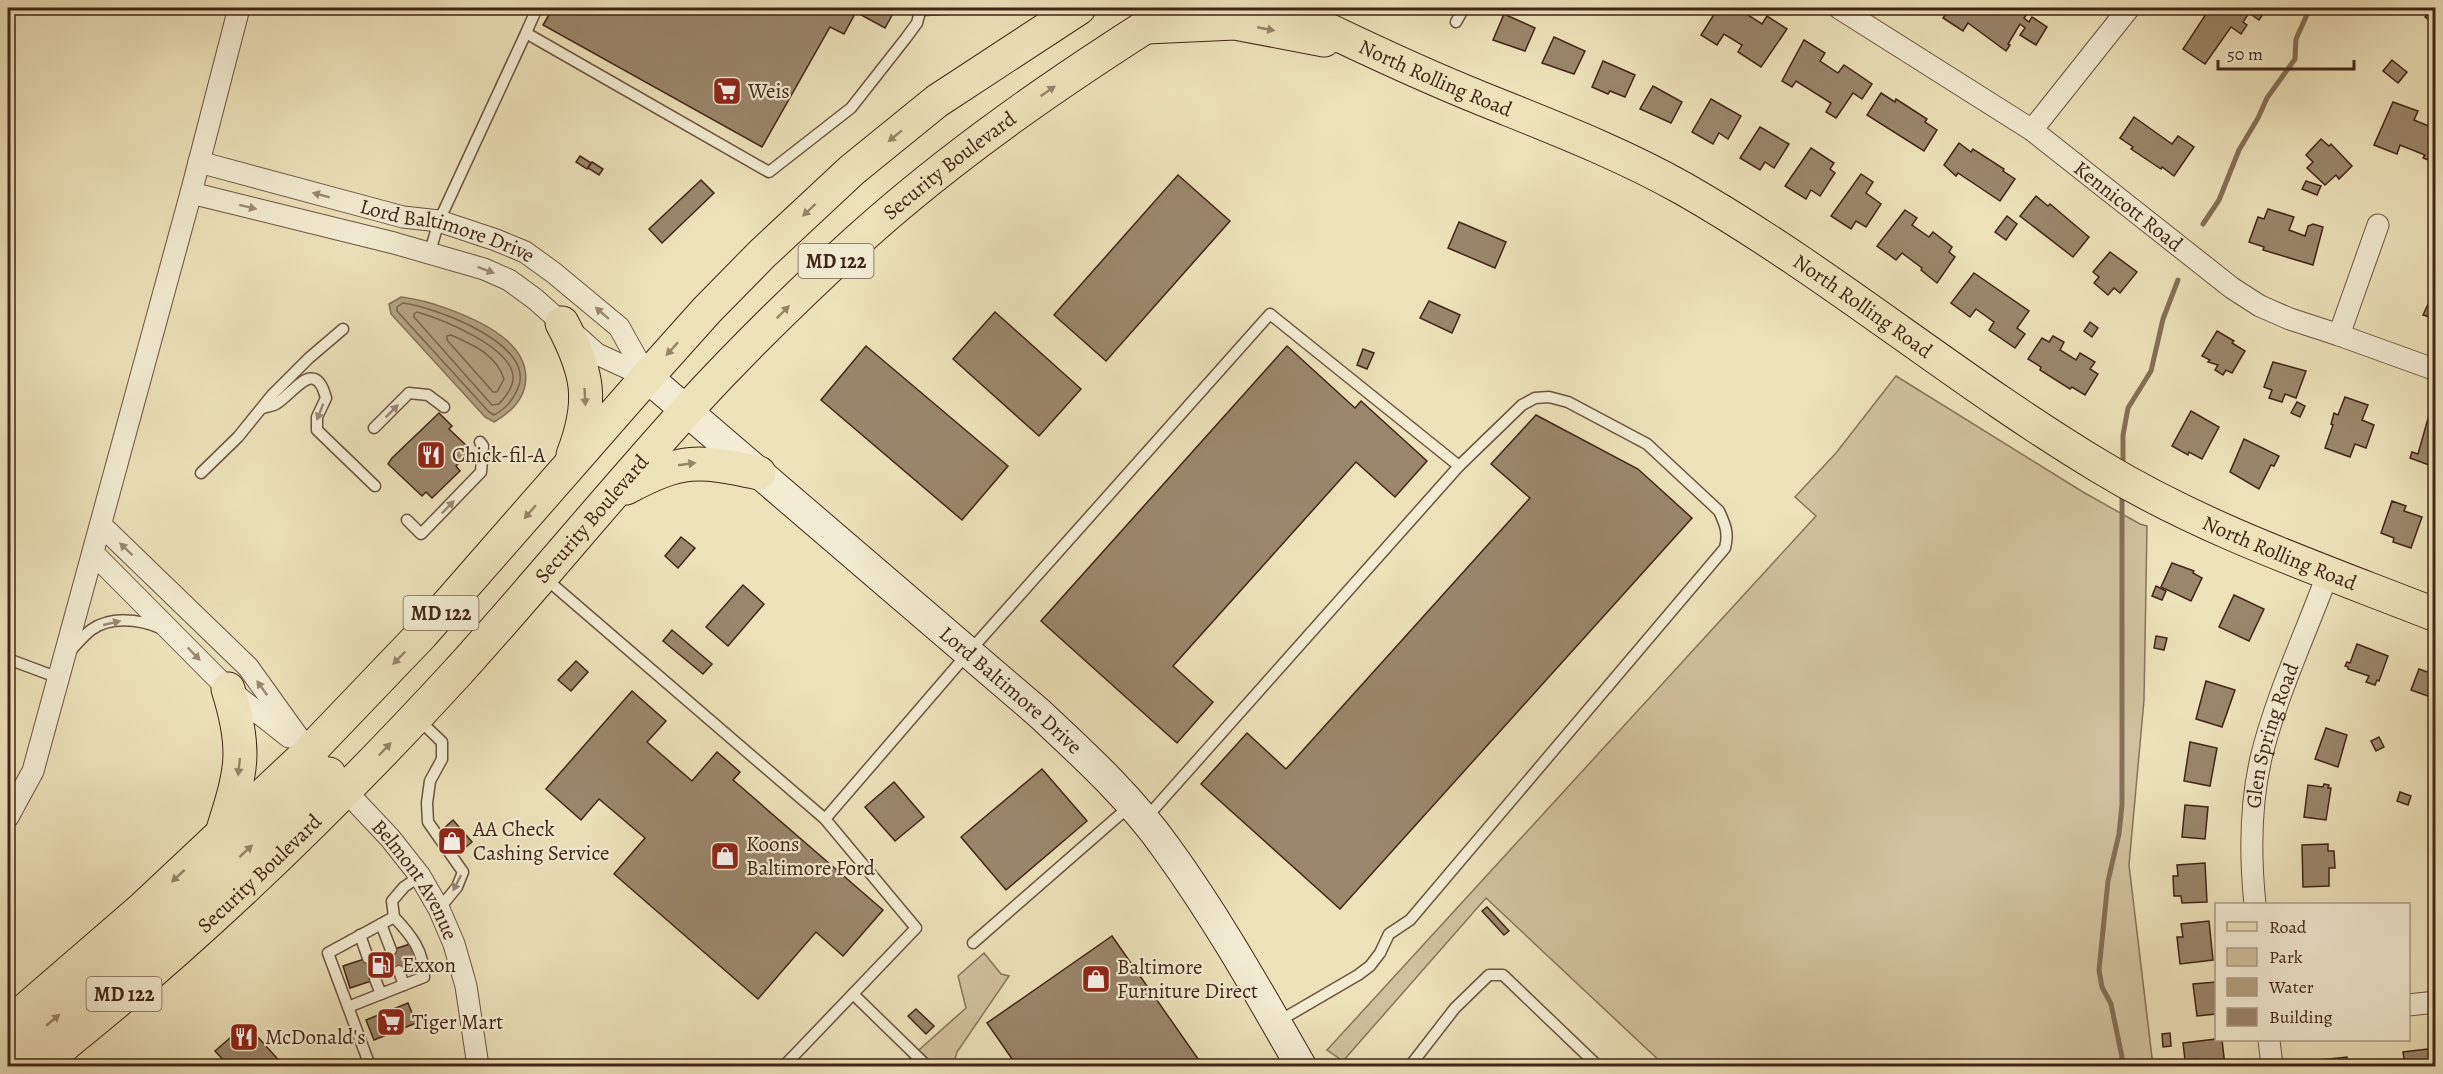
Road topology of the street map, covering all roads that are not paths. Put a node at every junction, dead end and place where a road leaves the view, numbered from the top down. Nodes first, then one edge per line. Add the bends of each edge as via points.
1 (239, 8) edge
2 (537, 8) edge
3 (961, 8) edge
4 (1047, 8) edge
5 (1079, 8) edge
6 (1174, 8) edge
7 (1283, 8) edge
8 (1337, 8) edge
9 (1464, 8) edge
10 (1839, 8) edge
11 (2129, 8) edge
12 (921, 9) edge
13 (1456, 22) dead end
14 (1145, 27) junction
15 (526, 33) junction
16 (1365, 48) junction
17 (937, 102) junction
18 (2032, 130) junction
19 (199, 162) junction
20 (191, 193) junction
21 (439, 222) junction
22 (2378, 225) dead end
23 (429, 255) junction
24 (562, 323) junction
25 (343, 329) dead end
26 (2339, 335) junction
27 (2436, 370) edge
28 (647, 377) junction
29 (444, 407) dead end
30 (262, 408) junction
31 (686, 411) junction
32 (374, 428) dead end
33 (480, 442) dead end
34 (1459, 466) junction
35 (568, 468) junction
36 (201, 473) dead end
37 (759, 474) junction
38 (375, 486) dead end
39 (614, 494) junction
40 (407, 520) dead end
41 (101, 525) junction
42 (93, 553) junction
43 (2328, 573) junction
44 (542, 576) junction
45 (2436, 615) edge
46 (175, 634) junction
47 (968, 653) junction
48 (66, 655) junction
49 (8, 659) edge
50 (59, 678) junction
51 (228, 689) junction
52 (416, 716) junction
53 (327, 772) junction
54 (1137, 812) junction
55 (8, 817) edge
56 (825, 819) junction
57 (221, 836) junction
58 (420, 876) junction
59 (2255, 903) edge
60 (439, 909) junction
61 (394, 917) junction
62 (381, 924) junction
63 (360, 935) junction
64 (973, 943) dead end
65 (390, 950) dead end
66 (368, 958) dead end
67 (399, 971) dead end
68 (375, 979) dead end
69 (404, 985) junction
70 (381, 994) junction
71 (852, 994) junction
72 (2436, 1002) edge
73 (2410, 1005) edge
74 (348, 1007) junction
75 (1276, 1023) junction
76 (8, 1025) edge
77 (2269, 1041) edge
78 (8, 1058) edge
79 (38, 1066) edge
80 (370, 1066) edge
81 (478, 1066) edge
82 (778, 1066) edge
83 (927, 1066) edge
84 (1301, 1066) edge
85 (1410, 1066) edge
86 (1598, 1066) edge
87 (2272, 1066) edge

1 - 19 street
2 - 15 lane
3 - 12 lane
4 - 17 main road
5 - 17 main road, Security Boulevard / MD 122
6 - 14 main road, Security Boulevard / MD 122
7 - 16 main road, North Rolling Road
8 - 16 main road
9 - 13 lane
10 - 18 street, Kennicott Road
11 - 18 street
12 - 15 lane via 917,23 851,108 769,172
14 -> 16 main road via 1235,23
31 -> 14 main road, Security Boulevard / MD 122 via 801,293 911,193 1000,125
15 - 21 lane
16 - 43 main road, North Rolling Road via 1620,156 1681,187 1760,233 2001,404 2107,471 2215,526
17 -> 28 main road, Security Boulevard / MD 122 via 852,170 762,254
18 - 26 street, Kennicott Road via 2232,288 2260,306
19 - 20 street
21 -> 19 street, Lord Baltimore Drive via 403,217
20 -> 23 street, Lord Baltimore Drive
20 - 41 street
21 - 23 lane
28 -> 21 street, Lord Baltimore Drive via 619,327 554,273 525,252
22 - 26 street
23 -> 24 street, Lord Baltimore Drive via 484,268 509,280
24 - 28 street, Lord Baltimore Drive via 597,354
24 -> 35 main road via 579,355 586,406 583,430
25 - 30 lane
26 - 27 street, Kennicott Road
28 - 31 main road, Lord Baltimore Drive
28 - 35 main road, Security Boulevard / MD 122
32 -> 29 lane via 409,393 428,395
30 - 36 lane
30 -> 38 lane via 276,404 302,381 318,381 326,399 316,417 317,430
31 - 37 main road, Lord Baltimore Drive
31 - 39 main road, Security Boulevard / MD 122
40 -> 33 lane via 421,534 482,472
34 - 47 lane via 1270,314
34 - 54 lane
34 - 75 lane via 1522,405 1535,398 1550,397 1568,402 1647,444 1719,511 1728,538 1725,548 1410,920 1389,934 1370,966
35 -> 53 main road, Security Boulevard / MD 122 via 422,634
39 -> 37 main road via 657,471 691,462
37 - 47 main road, Lord Baltimore Drive
39 - 44 main road, Security Boulevard / MD 122
41 - 42 street
53 -> 41 street, Belmont Avenue via 248,667
42 - 46 street, Belmont Avenue
42 - 48 street
43 - 45 main road, North Rolling Road
43 - 59 street, Glen Spring Road via 2261,759 2251,832
44 - 52 main road, Security Boulevard / MD 122
44 - 56 lane
48 -> 46 lane via 92,629 127,619
46 -> 51 street, Belmont Avenue
47 - 54 main road, Lord Baltimore Drive via 1069,741
47 - 56 lane
48 - 50 street
49 - 50 lane
50 - 55 street via 33,771
51 - 53 street, Belmont Avenue
51 -> 57 main road via 237,716 240,770
53 -> 52 main road, Security Boulevard / MD 122
52 -> 60 lane via 442,742 442,759 430,781 428,822 463,872
53 - 57 main road, Security Boulevard / MD 122
53 - 58 street, Belmont Avenue
78 -> 53 main road via 160,929
53 - 79 main road, Security Boulevard / MD 122 via 250,883
54 - 64 lane
54 - 75 main road, Lord Baltimore Drive via 1215,919
56 - 71 lane via 916,928
57 -> 76 main road, Security Boulevard / MD 122
58 - 60 street, Belmont Avenue
58 - 61 lane via 392,901
60 - 81 street, Belmont Avenue via 466,986
61 - 62 lane
61 - 69 lane via 414,940 424,969 424,977
62 - 63 lane
62 - 65 lane
63 - 66 lane
63 - 74 lane via 328,953
67 - 69 lane
68 - 70 lane
69 - 70 lane
70 - 74 lane
71 - 82 lane via 784,1066
71 - 83 lane
72 - 73 street
74 - 80 lane
75 - 84 main road, Lord Baltimore Drive
77 - 87 street
85 - 86 lane via 1455,1008 1489,975 1503,975

